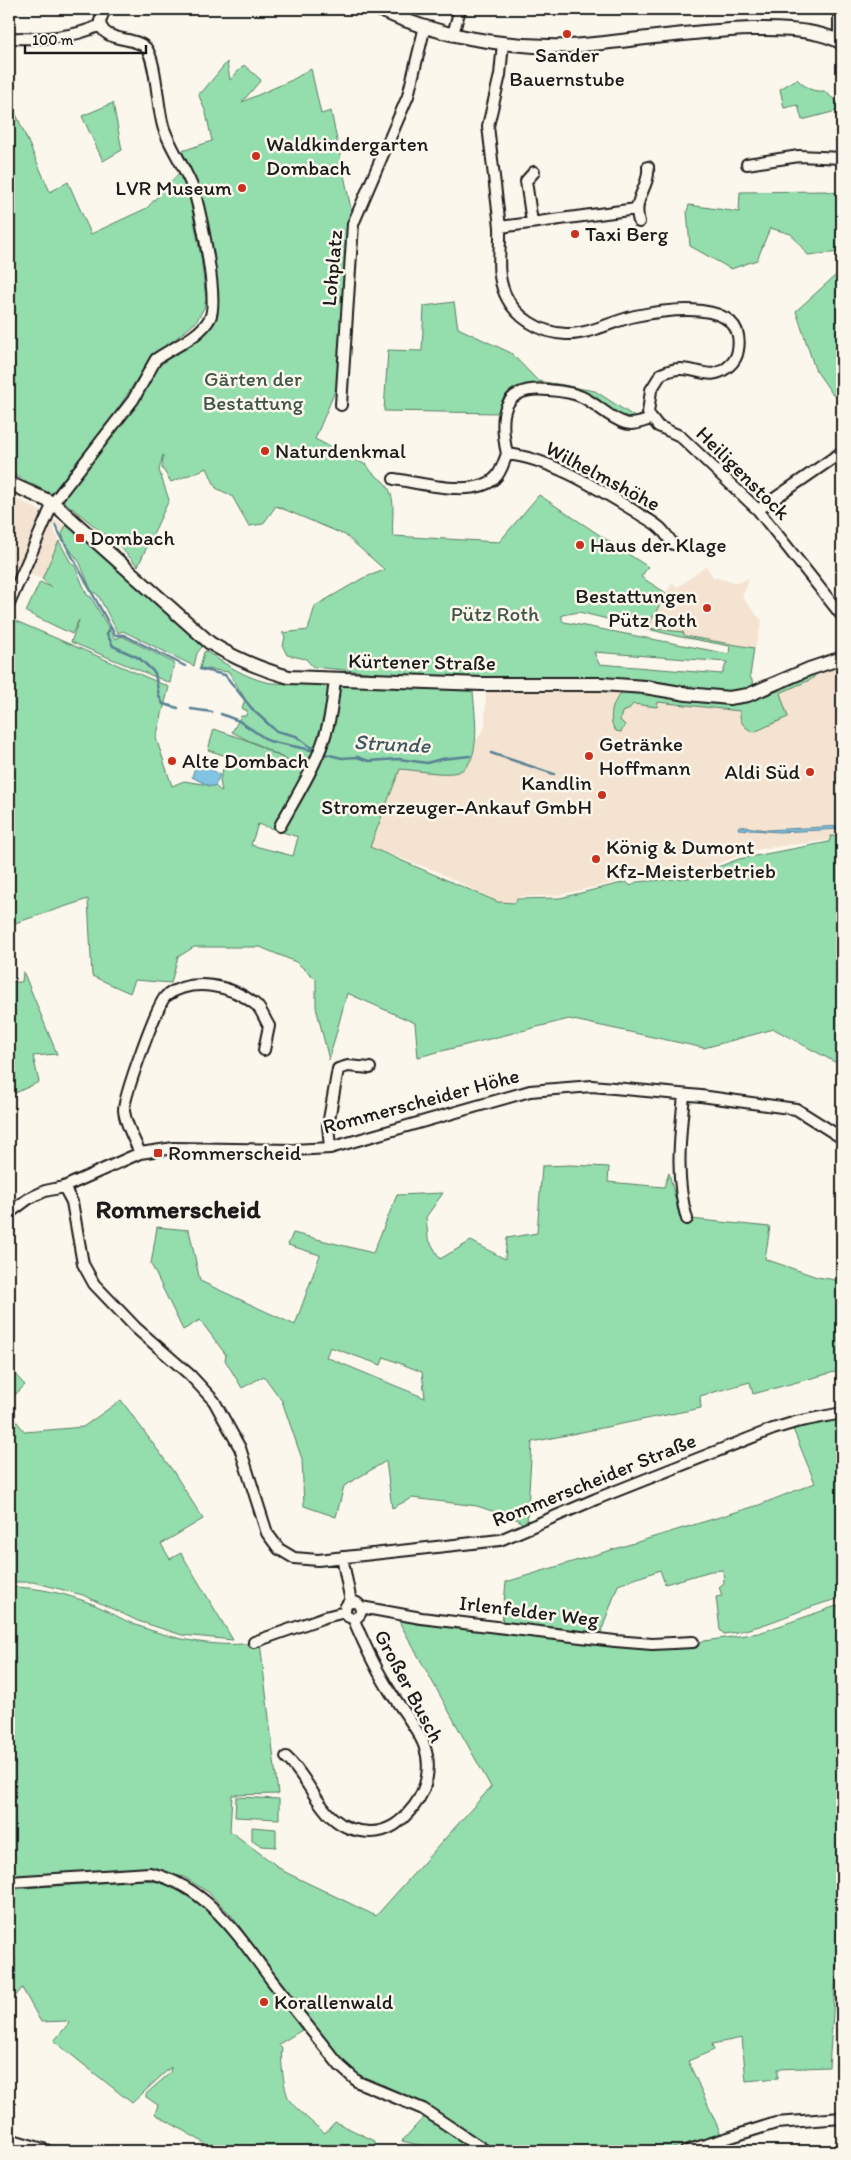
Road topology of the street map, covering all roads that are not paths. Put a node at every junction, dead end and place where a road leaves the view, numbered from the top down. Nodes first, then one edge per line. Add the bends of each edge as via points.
1 (105, 9) edge
2 (378, 9) edge
3 (460, 9) edge
4 (839, 9) edge
5 (100, 25) junction
6 (425, 26) junction
7 (453, 34) junction
8 (9, 38) edge
9 (840, 42) edge
10 (503, 43) junction
11 (842, 158) edge
12 (747, 164) dead end
13 (648, 167) dead end
14 (534, 172) dead end
15 (636, 209) junction
16 (532, 222) junction
17 (639, 222) dead end
18 (500, 227) junction
19 (341, 405) dead end
20 (651, 418) junction
21 (842, 452) edge
22 (507, 454) junction
23 (394, 479) dead end
24 (9, 483) edge
25 (53, 503) junction
26 (758, 510) junction
27 (674, 544) dead end
28 (9, 604) edge
29 (842, 616) edge
30 (842, 658) edge
31 (335, 680) junction
32 (280, 826) dead end
33 (264, 1050) dead end
34 (370, 1068) dead end
35 (684, 1095) junction
36 (842, 1138) edge
37 (330, 1148) junction
38 (140, 1153) junction
39 (64, 1187) junction
40 (9, 1213) edge
41 (687, 1220) dead end
42 (842, 1413) edge
43 (342, 1557) junction
44 (350, 1602) junction
45 (361, 1607) junction
46 (349, 1615) junction
47 (254, 1642) dead end
48 (693, 1642) dead end
49 (286, 1757) dead end
50 (9, 1882) edge
51 (842, 2118) edge
52 (9, 2140) edge
53 (46, 2151) edge
54 (486, 2151) edge
55 (686, 2151) edge

1 - 5 street
2 - 6 main road
3 - 7 street
4 - 9 street
5 - 8 street via 80,34 37,39
5 - 25 street via 111,35 143,45 149,54 164,128 195,194 209,264 213,308 203,327 156,359 133,400
6 - 7 main road
6 - 19 street, Lohplatz via 408,96 353,224
7 - 10 main road
9 - 10 main road via 823,34 790,29 568,46
10 - 18 street via 500,75 488,126
11 - 12 street via 799,156
13 - 15 street
14 - 16 street via 526,181
15 - 16 street
15 - 17 street
16 - 18 street
18 - 20 street via 500,278 511,304 534,325 556,333 571,334 635,316 695,311 719,314 731,321 739,344 732,364 713,375 678,369 660,374 649,395
20 - 22 street via 636,424 626,423 582,396 529,390 506,406 502,417
20 - 26 street, Heiligenstock via 658,426 680,436
21 - 26 street
22 - 23 street via 496,477 484,486 470,489
22 - 27 street, Wilhelmshöhe via 537,461 613,498 659,527
24 - 25 main road, Kürtener Straße
25 - 28 street
25 - 31 main road, Kürtener Straße via 209,642 230,656 260,670 289,677
26 - 29 street, Heiligenstock
30 - 31 main road, Kürtener Straße via 762,690 729,698 601,684
31 - 32 street via 321,747
33 - 38 street via 269,1026 256,1004 236,993 204,984 181,987 164,997 124,1110
34 - 37 street via 348,1066 338,1069 328,1125
35 - 36 street, Rommerscheider Höhe via 796,1109
35 - 37 street, Rommerscheider Höhe via 592,1086 530,1091
35 - 41 street via 679,1180
37 - 38 street, Rommerscheider Höhe via 174,1148
38 - 39 street, Rommerscheider Höhe
39 - 40 street, Rommerscheider Höhe via 28,1199
39 - 43 street, Rommerscheider Straße via 72,1202 83,1264 94,1284 214,1401 240,1448 267,1533 279,1549 294,1558
42 - 43 street, Rommerscheider Straße via 773,1429 596,1498 500,1540
43 - 44 street
44 - 45 street, Irlenfelder Weg
44 - 46 street via 345,1608
45 - 46 street via 360,1615
45 - 48 street, Irlenfelder Weg via 421,1618 614,1641 652,1644
46 - 47 street via 325,1617
46 - 49 street, Großer Busch via 424,1745 428,1771 423,1794 396,1825 378,1832 365,1832 331,1818 296,1766
50 - 54 street via 150,1873 184,1885 206,1900 229,1923 340,2066 358,2082 423,2110
51 - 55 street via 776,2123
52 - 53 main road

